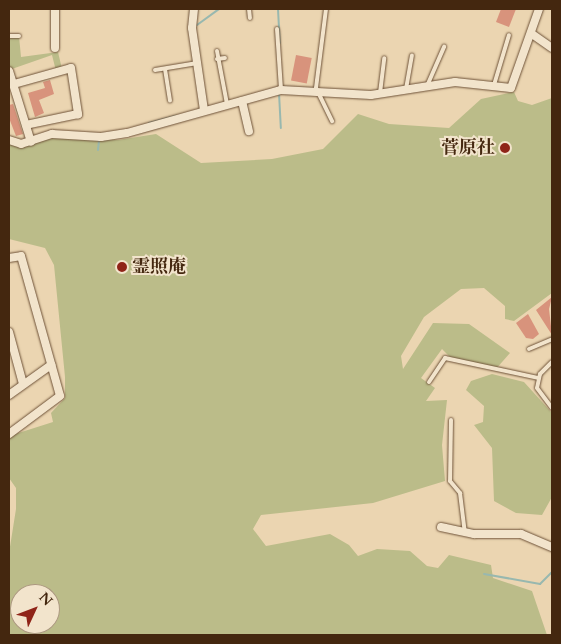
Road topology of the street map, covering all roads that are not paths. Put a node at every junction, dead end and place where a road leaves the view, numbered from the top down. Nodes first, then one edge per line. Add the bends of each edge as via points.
1 (55, 9) edge
2 (194, 9) edge
3 (249, 9) edge
4 (326, 9) edge
5 (539, 9) edge
6 (250, 18) dead end
7 (277, 29) dead end
8 (532, 34) junction
9 (509, 35) dead end
10 (9, 36) edge
11 (19, 36) dead end
12 (270, 45) dead end
13 (276, 45) junction
14 (498, 46) dead end
15 (55, 48) dead end
16 (444, 48) dead end
17 (505, 48) junction
18 (552, 48) edge
19 (216, 51) dead end
20 (412, 56) dead end
21 (225, 58) dead end
22 (384, 58) dead end
23 (217, 59) junction
24 (197, 63) junction
25 (165, 68) junction
26 (155, 70) dead end
27 (9, 71) edge
28 (14, 84) junction
29 (427, 86) junction
30 (494, 88) junction
31 (282, 90) junction
32 (316, 91) junction
33 (405, 91) junction
34 (380, 94) junction
35 (170, 101) dead end
36 (242, 101) junction
37 (227, 104) junction
38 (204, 110) junction
39 (332, 121) dead end
40 (26, 125) junction
41 (249, 131) dead end
42 (9, 140) edge
43 (31, 142) junction
44 (9, 258) edge
45 (9, 332) edge
46 (552, 339) edge
47 (10, 342) edge
48 (530, 349) dead end
49 (552, 362) edge
50 (51, 365) junction
51 (538, 378) junction
52 (428, 382) dead end
53 (23, 384) junction
54 (9, 395) edge
55 (552, 408) edge
56 (451, 420) dead end
57 (9, 434) edge
58 (441, 527) dead end
59 (465, 531) junction
60 (552, 547) edge

1 - 15 street via 59,30
2 - 24 street
3 - 6 lane
4 - 32 lane
5 - 8 street
7 - 13 lane
8 - 18 street
8 - 30 street via 513,87
9 - 17 lane
10 - 11 lane
12 - 13 lane
13 - 31 lane via 282,57
14 - 17 lane
16 - 29 lane
17 - 30 lane
19 - 23 lane
20 - 33 lane
21 - 23 lane
22 - 34 lane
23 - 37 lane
24 - 25 lane
24 - 38 street
25 - 26 lane
25 - 35 lane
27 - 28 street
28 - 40 street
28 - 40 street via 71,68 78,114
29 - 30 street via 455,82
29 - 33 street
31 - 32 street
31 - 36 street
32 - 34 street
32 - 39 lane
33 - 34 street
36 - 37 street
36 - 41 street
37 - 38 street
38 - 43 street via 127,133 101,137 57,133
40 - 43 street
42 - 43 street
44 - 50 street via 21,256
45 - 47 street
46 - 48 lane
47 - 53 street
49 - 51 lane
50 - 53 street
50 - 57 street via 60,396
51 - 52 lane via 445,358
51 - 55 lane via 539,394
53 - 54 street
56 - 59 lane via 450,481 460,493
58 - 59 street
59 - 60 street via 521,534

